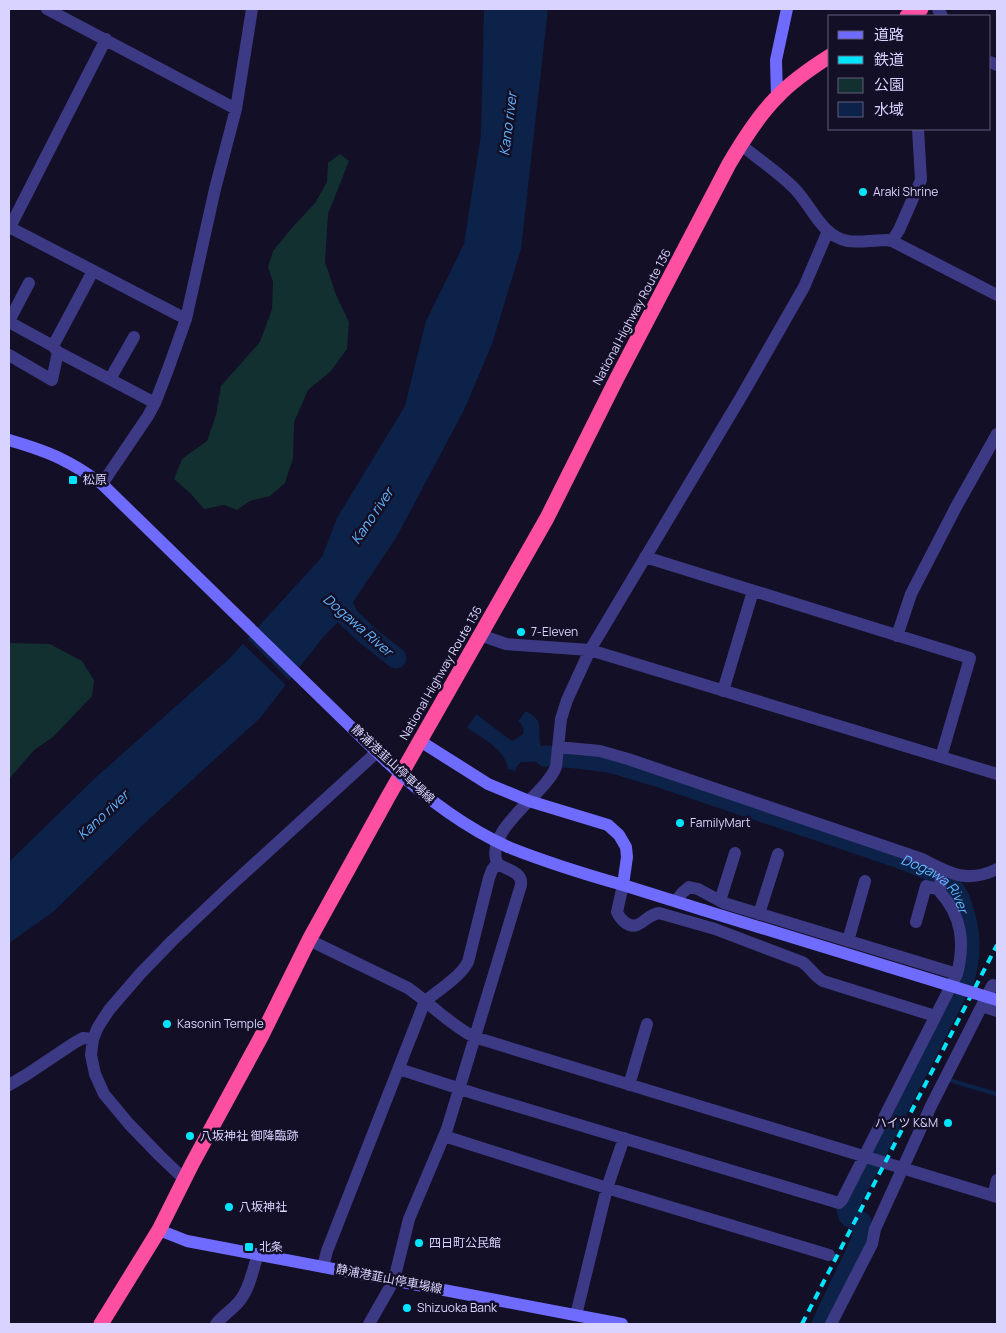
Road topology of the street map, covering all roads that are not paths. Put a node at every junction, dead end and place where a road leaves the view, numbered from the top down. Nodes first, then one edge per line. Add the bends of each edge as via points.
1 (48, 9) edge
2 (252, 9) edge
3 (787, 9) edge
4 (922, 9) edge
5 (909, 15) edge
6 (106, 39) junction
7 (828, 57) edge
8 (777, 97) junction
9 (236, 109) junction
10 (918, 130) edge
11 (740, 144) junction
12 (9, 228) edge
13 (828, 231) junction
14 (892, 241) junction
15 (93, 271) junction
16 (29, 283) dead end
17 (997, 296) edge
18 (186, 320) junction
19 (9, 321) edge
20 (134, 337) dead end
21 (56, 349) junction
22 (9, 355) edge
23 (110, 379) junction
24 (155, 403) junction
25 (997, 434) edge
26 (9, 440) edge
27 (102, 484) junction
28 (645, 558) junction
29 (753, 591) junction
30 (480, 635) junction
31 (897, 636) junction
32 (590, 650) junction
33 (723, 691) junction
34 (420, 741) junction
35 (558, 748) junction
36 (377, 752) junction
37 (941, 757) junction
38 (997, 774) edge
39 (529, 801) junction
40 (735, 853) dead end
41 (778, 854) dead end
42 (496, 863) junction
43 (940, 869) junction
44 (997, 869) edge
45 (865, 881) dead end
46 (624, 885) junction
47 (940, 888) junction
48 (676, 901) junction
49 (720, 901) junction
50 (759, 914) junction
51 (916, 922) dead end
52 (309, 940) junction
53 (848, 941) junction
54 (957, 974) junction
55 (997, 986) edge
56 (997, 1000) edge
57 (425, 1001) junction
58 (982, 1006) junction
59 (997, 1010) edge
60 (935, 1016) junction
61 (647, 1024) dead end
62 (474, 1037) junction
63 (93, 1039) junction
64 (399, 1069) junction
65 (9, 1085) edge
66 (629, 1085) junction
67 (459, 1088) junction
68 (444, 1136) junction
69 (624, 1138) junction
70 (870, 1158) junction
71 (903, 1168) junction
72 (184, 1179) junction
73 (997, 1180) edge
74 (607, 1188) junction
75 (995, 1196) edge
76 (159, 1230) junction
77 (258, 1254) junction
78 (828, 1255) dead end
79 (323, 1266) junction
80 (394, 1280) junction
81 (576, 1315) junction
82 (607, 1323) edge
83 (101, 1324) edge
84 (216, 1324) edge
85 (369, 1324) edge
86 (622, 1324) edge
87 (831, 1324) edge

1 - 6 street
2 - 9 street
3 - 8 main road via 776,60
4 - 5 highway
6 - 9 street
6 - 12 street
7 - 8 highway, National Highway Route 136
8 - 11 highway, National Highway Route 136
9 - 18 street
10 - 14 street via 921,180
11 - 13 street via 795,189
11 - 30 highway, National Highway Route 136 via 547,518
12 - 15 street
13 - 14 street via 848,241
13 - 28 street via 804,288
14 - 17 street
15 - 18 street
15 - 21 street
16 - 19 street
18 - 24 street
19 - 21 street
20 - 23 street
21 - 22 street via 52,380
21 - 23 street
23 - 24 street
24 - 27 street
25 - 31 street via 911,594
26 - 27 main road, 静浦港韮山停車場線 via 64,460
27 - 36 main road, 静浦港韮山停車場線
28 - 29 street
28 - 32 street
29 - 31 street
29 - 33 street
30 - 32 street via 506,644
30 - 34 highway, National Highway Route 136
31 - 37 street via 970,658
32 - 33 street
32 - 35 street via 567,700
33 - 37 street
34 - 39 main road via 488,784
34 - 52 highway, National Highway Route 136
35 - 39 street via 556,767
35 - 43 street via 600,751 628,759 912,856
36 - 46 main road, 静浦港韮山停車場線, bridge via 411,784 463,824 538,859
36 - 63 street via 146,967 109,1010
37 - 38 street
39 - 42 street via 500,835
39 - 46 main road via 603,823 619,835 627,857
40 - 49 street
41 - 50 street
42 - 57 street via 465,968
42 - 62 street via 517,874 522,881
43 - 44 street via 969,877
43 - 47 street
45 - 53 street
46 - 48 main road, 静浦港韮山停車場線
46 - 60 street via 617,912 628,924 637,925 659,913 715,929 802,962 823,981
47 - 51 street via 926,886
47 - 54 street via 959,924 961,949
48 - 49 street via 690,888 698,888
48 - 56 main road, 静浦港韮山停車場線, bridge
49 - 50 street
50 - 53 street
52 - 57 street via 408,988
52 - 72 highway, National Highway Route 136
53 - 54 street
54 - 60 street
55 - 58 street via 993,985
57 - 62 street
57 - 64 street
58 - 59 street
58 - 71 street
60 - 70 street
61 - 66 street
62 - 66 street
62 - 67 street
63 - 65 street via 83,1038
63 - 72 street via 91,1055 104,1094
64 - 67 street
64 - 79 street
66 - 70 street
67 - 68 street
67 - 69 street
68 - 74 street
68 - 80 street via 409,1219
69 - 70 street via 839,1204
69 - 74 street
70 - 71 street
71 - 75 street
71 - 87 street via 874,1229 872,1244
72 - 76 highway, National Highway Route 136
73 - 75 street
74 - 78 street
74 - 81 street
76 - 77 main road, 静浦港韮山停車場線 via 187,1241
76 - 83 highway, National Highway Route 136
77 - 79 main road, 静浦港韮山停車場線
77 - 84 street via 242,1298
79 - 80 main road, 静浦港韮山停車場線
80 - 81 main road, 静浦港韮山停車場線
80 - 85 street
81 - 82 main road, 静浦港韮山停車場線
82 - 86 main road, 静浦港韮山停車場線

